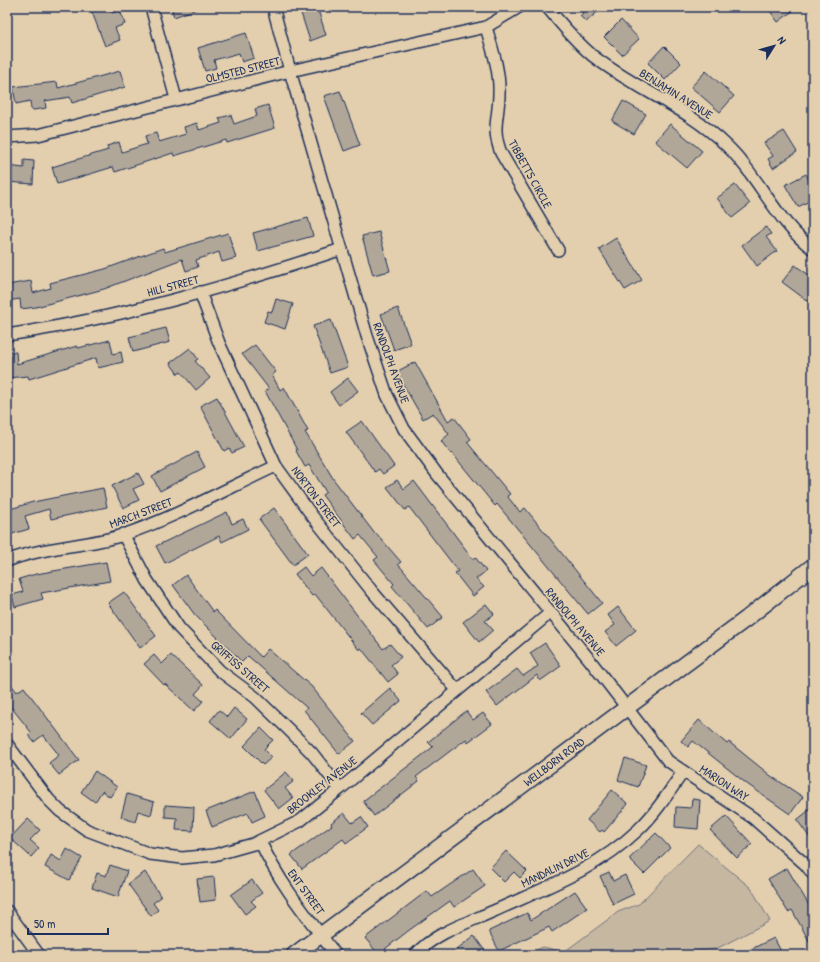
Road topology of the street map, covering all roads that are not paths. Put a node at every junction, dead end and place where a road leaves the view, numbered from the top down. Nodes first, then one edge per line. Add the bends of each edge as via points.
1 (151, 7) edge
2 (273, 7) edge
3 (519, 7) edge
4 (547, 7) edge
5 (486, 27) junction
6 (290, 71) junction
7 (176, 99) junction
8 (7, 136) edge
9 (342, 249) junction
10 (813, 249) edge
11 (558, 250) dead end
12 (200, 292) junction
13 (7, 335) edge
14 (276, 466) junction
15 (124, 534) junction
16 (7, 560) edge
17 (813, 566) edge
18 (550, 612) junction
19 (457, 690) junction
20 (627, 708) junction
21 (7, 744) edge
22 (683, 772) junction
23 (340, 789) junction
24 (260, 841) junction
25 (813, 874) edge
26 (7, 911) edge
27 (321, 935) junction
28 (39, 955) edge
29 (294, 955) edge
30 (336, 955) edge
31 (415, 955) edge

1 - 7 street
2 - 6 street, RANDOLPH AVENUE
3 - 5 street
4 - 10 street, BENJAMIN AVENUE via 561,25 592,55 703,124 727,145 790,227
5 - 6 street, OLMSTED STREET
5 - 11 street, TIBBETTS CIRCLE via 498,71 495,138 501,154
6 - 7 street, OLMSTED STREET
6 - 9 street, RANDOLPH AVENUE
7 - 8 street, OLMSTED STREET via 38,135
9 - 12 street, HILL STREET via 256,278
9 - 18 street, RANDOLPH AVENUE via 384,388 404,428 437,474
12 - 13 street, HILL STREET via 57,328
12 - 14 street, NORTON STREET via 219,343
14 - 15 street, MARCH STREET
14 - 19 street, NORTON STREET via 371,590
15 - 16 street, MARCH STREET via 102,541 34,552
15 - 23 street, GRIFFISS STREET via 147,580 179,628 220,671 255,697 289,730 312,753
17 - 20 street, WELLBORN ROAD
18 - 19 street, BROOKLEY AVENUE
18 - 20 street, RANDOLPH AVENUE
19 - 23 street, BROOKLEY AVENUE
20 - 22 street, MARION WAY via 665,757
20 - 27 street, WELLBORN ROAD
21 - 24 street, BROOKLEY AVENUE via 60,811 87,830 135,849 166,857 198,857 214,855
22 - 25 street, MARION WAY via 753,818
22 - 31 street, MANDALIN DRIVE via 651,816 610,853 576,874 439,936
23 - 24 street, BROOKLEY AVENUE via 300,821
24 - 27 street, ENT STREET via 282,884
26 - 28 street
27 - 29 street, WELLBORN ROAD
27 - 30 street, ENT STREET

